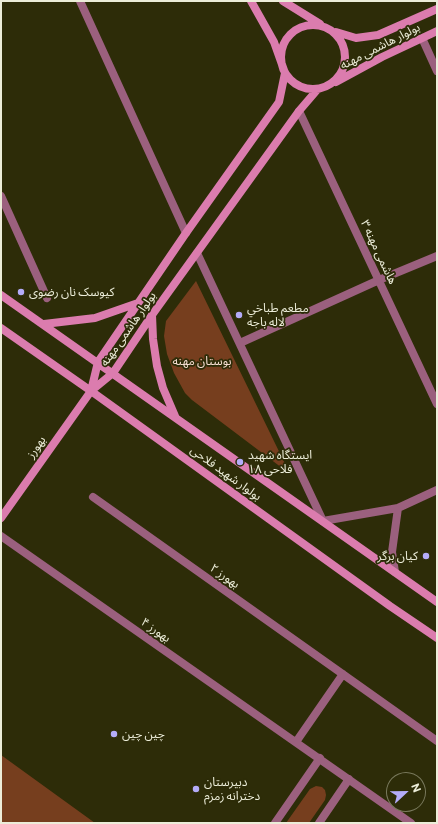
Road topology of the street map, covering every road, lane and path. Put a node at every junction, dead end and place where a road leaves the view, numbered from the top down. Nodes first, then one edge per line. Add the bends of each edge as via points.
1 (80, 1) edge
2 (251, 1) edge
3 (283, 1) edge
4 (437, 9) edge
5 (320, 24) junction
6 (437, 31) edge
7 (336, 32) junction
8 (422, 38) junction
9 (437, 71) edge
10 (284, 73) junction
11 (334, 83) junction
12 (317, 90) junction
13 (299, 111) junction
14 (1, 196) edge
15 (186, 232) junction
16 (197, 253) junction
17 (437, 256) edge
18 (379, 280) junction
19 (1, 295) edge
20 (47, 298) dead end
21 (138, 303) junction
22 (152, 315) junction
23 (44, 324) junction
24 (1, 328) edge
25 (240, 343) junction
26 (98, 362) junction
27 (113, 373) junction
28 (91, 391) junction
29 (437, 404) edge
30 (176, 417) junction
31 (437, 490) edge
32 (93, 497) dead end
33 (398, 508) junction
34 (1, 518) edge
35 (323, 521) junction
36 (1, 536) edge
37 (395, 572) junction
38 (437, 602) edge
39 (437, 638) edge
40 (342, 674) junction
41 (437, 740) edge
42 (296, 742) junction
43 (320, 758) junction
44 (350, 780) junction
45 (274, 823) edge
46 (319, 823) edge
47 (411, 823) edge

1 - 15 street
2 - 10 street via 274,42
3 - 5 street
4 - 7 street, بولوار هاشمی مهنه via 378,35 356,38
5 - 7 street
5 - 10 street via 301,26 287,37 280,55
6 - 8 street, بولوار هاشمی مهنه
7 - 11 street via 346,49 345,68
8 - 9 street
8 - 11 street, بولوار هاشمی مهنه
10 - 12 street via 298,86
10 - 15 street, بولوار هاشمی مهنه via 279,102
11 - 12 street
12 - 13 street, بولوار هاشمی مهنه
13 - 16 street, بولوار هاشمی مهنه
13 - 18 street, هاشمی مهنه ۳
14 - 20 street
15 - 21 street, بولوار هاشمی مهنه
16 - 22 street, بولوار هاشمی مهنه
16 - 25 street
17 - 18 street
18 - 25 street
18 - 29 street, هاشمی مهنه ۳
19 - 23 street, بولوار شهید فلاحی
21 - 23 street via 95,318
21 - 26 street, بولوار هاشمی مهنه
22 - 27 street, بولوار هاشمی مهنه
22 - 30 street via 157,366
23 - 26 street, بولوار شهید فلاحی
24 - 28 street, بولوار شهید فلاحی
25 - 35 street
26 - 27 street, بولوار شهید فلاحی
26 - 28 street, بولوار هاشمی مهنه
27 - 28 street, بولوار هاشمی مهنه
27 - 30 street, بولوار شهید فلاحی
28 - 34 street, بهورز
28 - 39 street, بولوار شهید فلاحی
30 - 35 street, بولوار شهید فلاحی
31 - 33 street
32 - 40 street, بهورز ۲
33 - 35 street
33 - 37 street via 392,552
35 - 37 street, بولوار شهید فلاحی
36 - 42 street, بهورز ۴
37 - 38 street, بولوار شهید فلاحی
40 - 41 street, بهورز ۲
40 - 42 street
42 - 43 street, بهورز ۴
43 - 44 street, بهورز ۴
43 - 45 street
44 - 46 street
44 - 47 street, بهورز ۴

